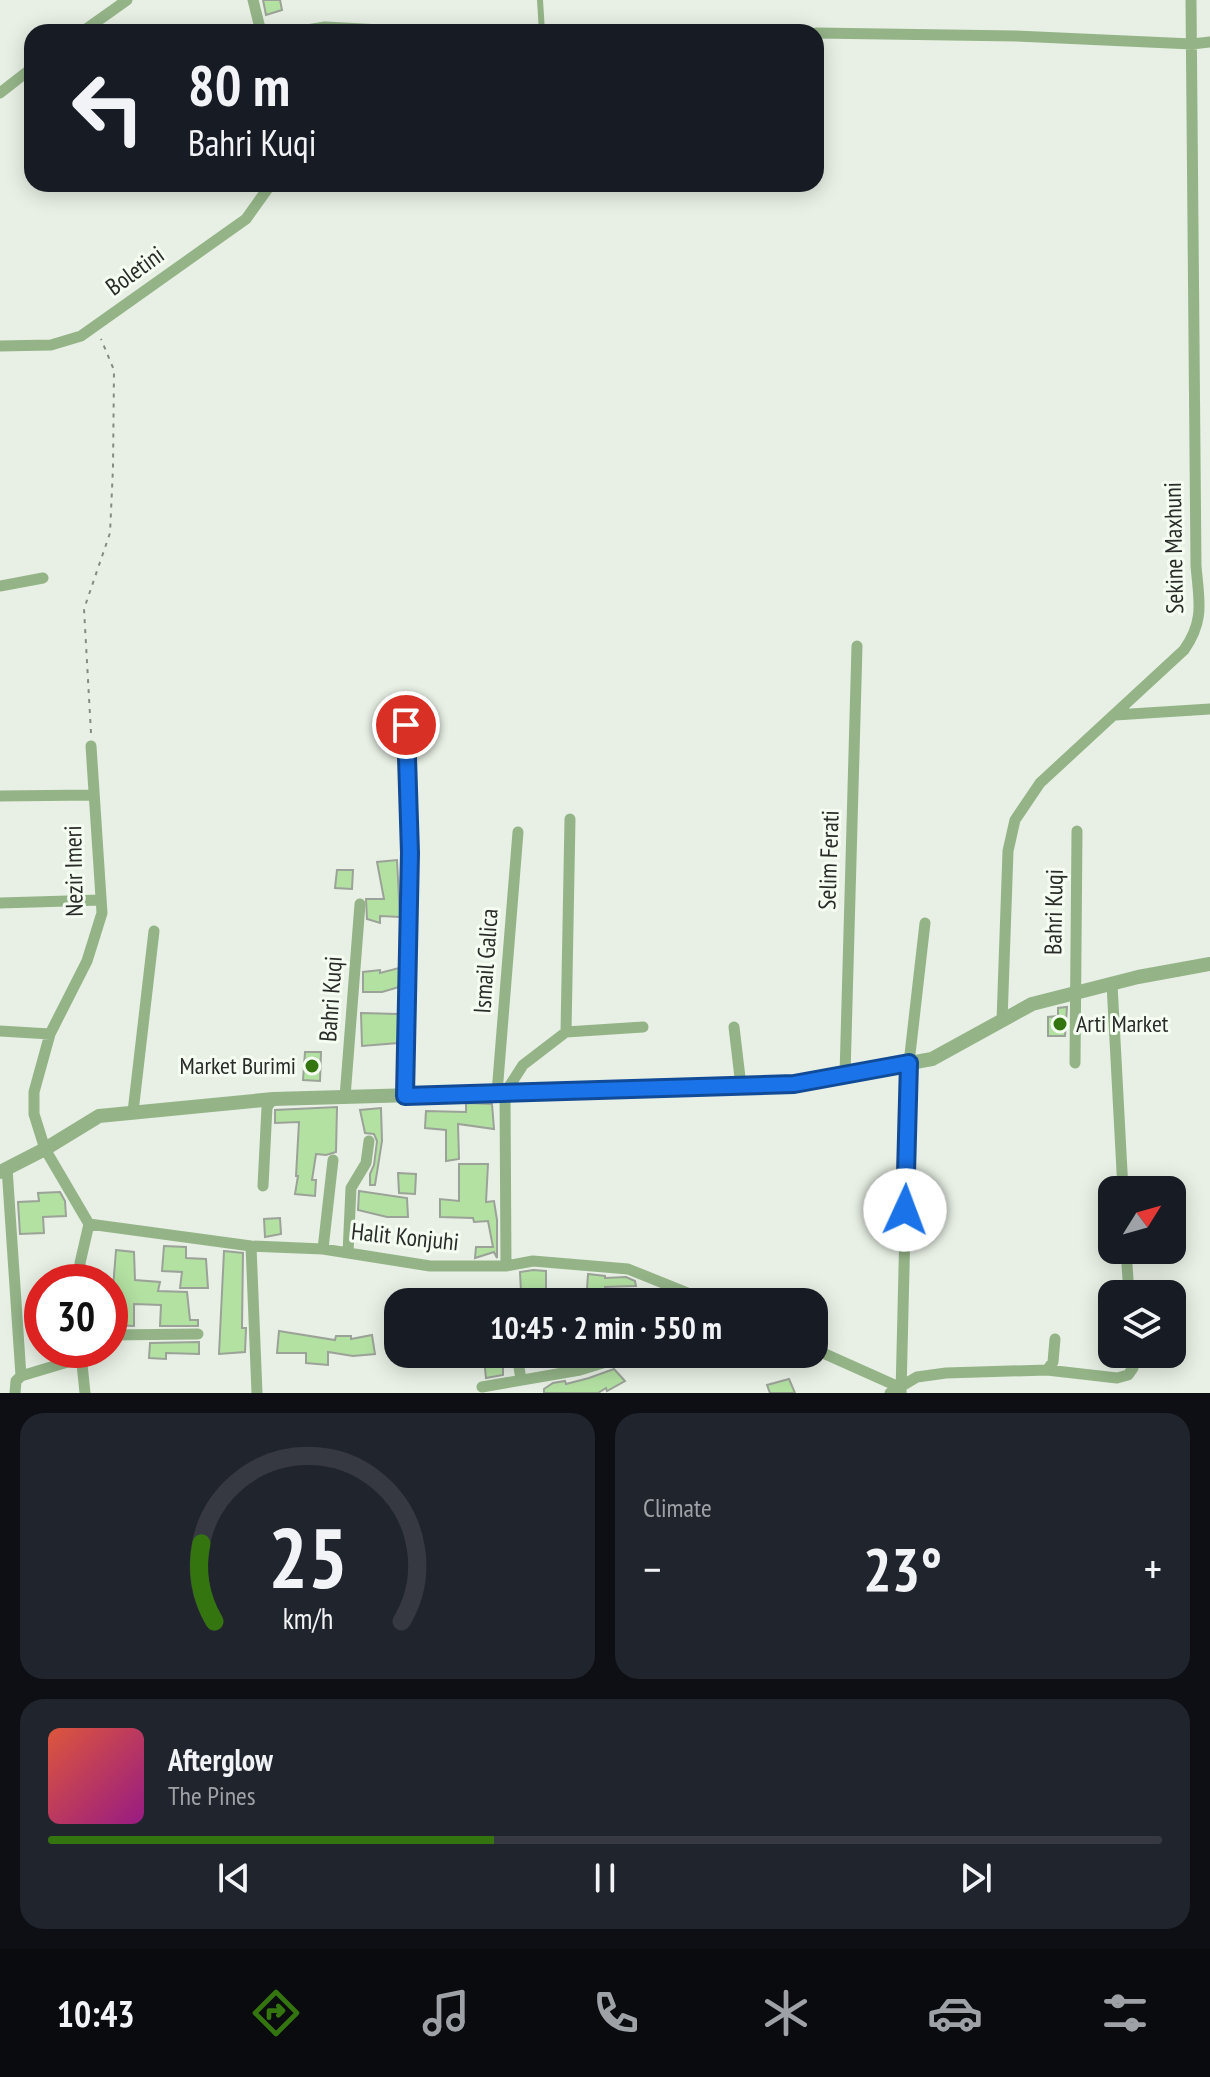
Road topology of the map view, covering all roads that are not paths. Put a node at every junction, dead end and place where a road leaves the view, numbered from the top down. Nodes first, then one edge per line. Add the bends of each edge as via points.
1 (127, 0) edge
2 (253, 0) edge
3 (540, 0) edge
4 (1191, 0) edge
5 (93, 24) edge
6 (259, 24) edge
7 (542, 24) edge
8 (824, 33) edge
9 (1210, 42) edge
10 (1192, 44) junction
11 (24, 74) edge
12 (1, 90) edge
13 (265, 192) edge
14 (0, 346) edge
15 (1210, 559) edge
16 (1196, 566) junction
17 (43, 578) dead end
18 (0, 586) edge
19 (857, 646) dead end
20 (1210, 709) edge
21 (1115, 715) junction
22 (406, 725) dead end
23 (91, 746) road end
24 (94, 795) junction
25 (0, 796) edge
26 (570, 819) dead end
27 (1077, 831) dead end
28 (518, 832) dead end
29 (101, 900) junction
30 (0, 903) edge
31 (360, 904) dead end
32 (925, 923) dead end
33 (154, 931) dead end
34 (1210, 964) edge
35 (1112, 984) junction
36 (1074, 994) junction
37 (1002, 1021) junction
38 (643, 1027) dead end
39 (734, 1027) dead end
40 (0, 1031) edge
41 (566, 1032) junction
42 (50, 1034) junction
43 (909, 1063) junction
44 (1075, 1063) dead end
45 (845, 1075) junction
46 (741, 1086) junction
47 (501, 1093) junction
48 (405, 1096) junction
49 (345, 1097) junction
50 (273, 1099) junction
51 (133, 1112) junction
52 (369, 1141) dead end
53 (45, 1149) junction
54 (333, 1160) dead end
55 (4, 1170) edge
56 (1122, 1176) edge
57 (263, 1186) dead end
58 (89, 1224) junction
59 (251, 1246) junction
60 (323, 1249) junction
61 (348, 1253) junction
62 (80, 1264) edge
63 (506, 1266) junction
64 (675, 1288) edge
65 (198, 1334) dead end
66 (128, 1335) edge
67 (1055, 1339) dead end
68 (828, 1356) edge
69 (43, 1368) edge
70 (82, 1368) edge
71 (519, 1368) edge
72 (576, 1368) edge
73 (586, 1368) edge
74 (1133, 1368) edge
75 (1047, 1370) junction
76 (576, 1371) junction
77 (21, 1376) junction
78 (521, 1380) junction
79 (482, 1387) dead end
80 (897, 1391) edge
81 (15, 1393) edge
82 (85, 1393) edge
83 (257, 1393) edge

1 - 5 street
2 - 6 street
3 - 7 lane
4 - 10 street, Sekine Maxhuni
8 - 10 street
9 - 10 street
10 - 16 street, Sekine Maxhuni
11 - 12 street
13 - 14 street, Boletini via 246,219 81,336 51,345
15 - 16 street
16 - 21 street, Sekine Maxhuni via 1196,633
17 - 18 street
19 - 45 street, Selim Ferati
20 - 21 street
21 - 37 street, Sekine Maxhuni via 1040,783 1015,820 1008,851
22 - 48 street via 410,853
23 - 24 street, Nezir Imeri
24 - 25 street
24 - 29 street, Nezir Imeri
26 - 41 street
27 - 36 street, Bahri Kuqi
28 - 47 street, Ismail Galica
29 - 30 street
29 - 42 street, Nezir Imeri via 87,961
31 - 49 street, Bahri Kuqi
32 - 43 street
33 - 51 street
34 - 35 street
35 - 36 street
35 - 56 street
36 - 37 street via 1032,1004
36 - 44 street, Bahri Kuqi
37 - 43 street via 932,1059
38 - 41 street
39 - 46 street
40 - 42 street
41 - 47 street via 523,1065
42 - 53 street, Nezir Imeri via 34,1092 34,1114
43 - 45 street
43 - 80 street
45 - 46 street
46 - 47 street
47 - 48 street
47 - 63 street, Ismail Galica
48 - 49 street
49 - 50 street
50 - 51 street
50 - 57 street via 267,1107
51 - 53 street via 99,1116
52 - 61 street via 366,1163 351,1188
53 - 55 street
53 - 58 street, Nezir Imeri
54 - 60 street
55 - 77 street
58 - 59 street, Halit Konjuhi
58 - 62 street
59 - 60 street, Halit Konjuhi
59 - 83 street
60 - 61 street, Halit Konjuhi
61 - 63 street, Halit Konjuhi via 430,1266
63 - 64 street, Halit Konjuhi via 533,1261 628,1269
65 - 66 street
67 - 75 street
68 - 80 street
69 - 77 street
70 - 82 street
71 - 78 street
72 - 76 street
73 - 76 street
74 - 75 street via 1117,1378
75 - 80 street via 917,1377
76 - 78 street
77 - 81 street
78 - 79 street

